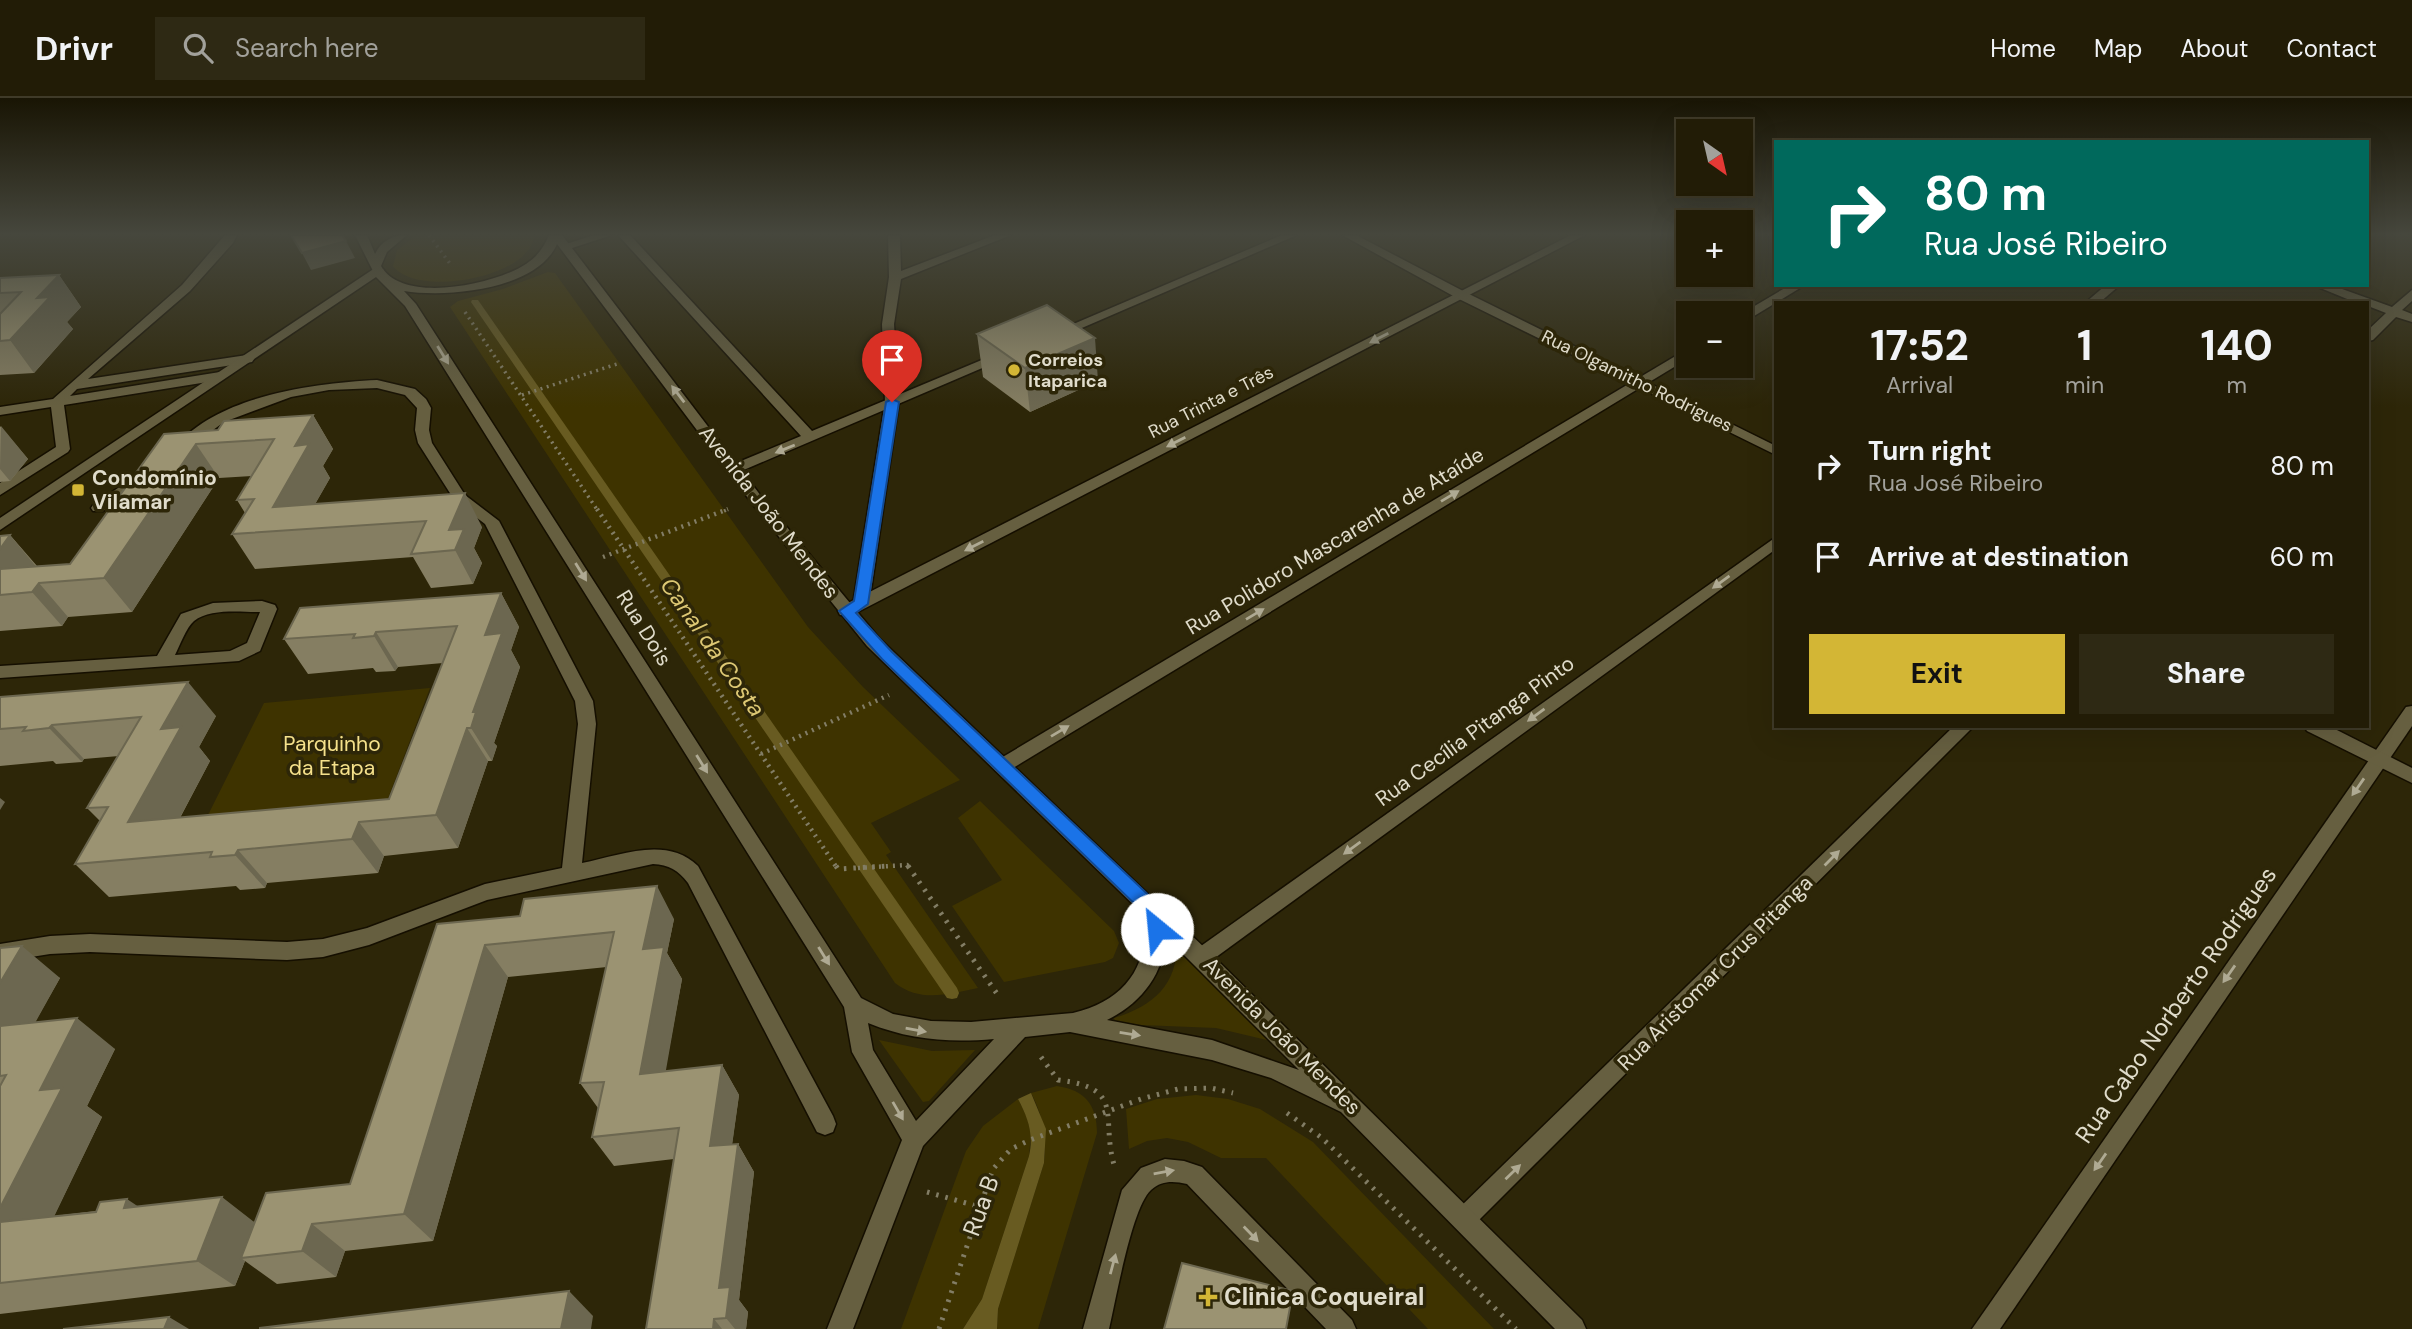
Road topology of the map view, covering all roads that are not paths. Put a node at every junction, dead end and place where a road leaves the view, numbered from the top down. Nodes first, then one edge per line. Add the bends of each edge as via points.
1 (181, 292) edge
2 (341, 292) edge
3 (398, 292) edge
4 (600, 292) edge
5 (677, 292) edge
6 (893, 292) edge
7 (1155, 292) edge
8 (1456, 292) edge
9 (1466, 292) edge
10 (1787, 292) edge
11 (2340, 292) edge
12 (2412, 294) edge
13 (1461, 295) junction
14 (2364, 301) edge
15 (2369, 303) edge
16 (2395, 312) junction
17 (1753, 313) edge
18 (2412, 317) edge
19 (2369, 336) edge
20 (1047, 338) edge
21 (1008, 354) edge
22 (247, 359) junction
23 (1676, 360) edge
24 (220, 376) junction
25 (1640, 382) junction
26 (73, 385) junction
27 (57, 402) junction
28 (892, 402) junction
29 (0, 411) edge
30 (811, 438) junction
31 (1774, 450) edge
32 (175, 452) edge
33 (153, 468) edge
34 (734, 469) junction
35 (0, 490) edge
36 (98, 508) dead end
37 (0, 525) edge
38 (1774, 543) edge
39 (854, 608) junction
40 (163, 661) junction
41 (0, 672) edge
42 (2412, 712) edge
43 (1963, 728) edge
44 (2317, 728) edge
45 (2377, 759) junction
46 (1002, 766) junction
47 (2412, 776) edge
48 (571, 873) junction
49 (1152, 909) junction
50 (0, 953) edge
51 (1201, 957) junction
52 (854, 1004) junction
53 (1063, 1023) junction
54 (1020, 1027) junction
55 (1368, 1121) junction
56 (825, 1124) dead end
57 (914, 1139) junction
58 (1464, 1219) junction
59 (840, 1329) edge
60 (1096, 1329) edge
61 (1343, 1329) edge
62 (1573, 1329) edge
63 (1985, 1329) edge

1 - 26 street
2 - 22 street
3 -> 52 street, Rua Dois via 410,304
34 -> 4 street, Avenida João Mendes
5 - 30 street
6 - 28 street via 888,324
7 - 20 street
8 - 13 street, Rua Olgamitho Rodrigues
9 - 13 street, Rua Trinta e Três
10 - 17 street
11 - 14 street
12 - 16 street
13 - 25 street, Rua Olgamitho Rodrigues
13 -> 39 street, Rua Trinta e Três
15 - 16 street
16 - 18 street
16 - 19 street
21 - 28 street
22 - 24 street
22 - 26 street
23 - 25 street, Rua Polidoro Mascarenha de Ataíde
24 - 27 street
24 - 37 street
25 - 31 street, Rua Olgamitho Rodrigues
46 -> 25 street, Rua Polidoro Mascarenha de Ataíde
26 - 27 street
27 - 29 street
27 - 35 street via 63,449
28 - 30 street
28 - 39 street
30 -> 34 street
32 - 48 street via 219,419 308,389 377,384 401,388 419,399 424,408 425,443 460,498 491,520 584,701 587,723
33 - 36 street
34 - 39 street, Avenida João Mendes
38 -> 51 street, Rua Cecília Pitanga Pinto
39 - 46 street, Avenida João Mendes via 915,682
40 - 40 street via 248,652 269,609 192,614
40 - 41 street
42 - 45 street, Rua Cabo Norberto Rodrigues
58 -> 43 street, Rua Aristomar Crus Pitanga
44 - 45 street
45 - 47 street
45 -> 63 street, Rua Cabo Norberto Rodrigues
46 - 49 street, Avenida João Mendes
48 - 50 street via 485,892 369,936 323,948 286,951 90,943
48 - 56 street via 653,856 689,868
49 - 51 street, Avenida João Mendes
49 - 53 street via 1157,949 1135,990 1090,1018
51 - 55 street, Avenida João Mendes
52 -> 54 street via 871,1016 912,1030 937,1033
52 -> 57 street via 863,1052
53 - 54 street
53 -> 55 street via 1226,1052 1286,1074
54 - 57 street
55 - 58 street, Avenida João Mendes
57 - 59 street
58 - 62 street, Avenida João Mendes
60 -> 61 street via 1130,1198 1138,1184 1164,1170 1194,1175

